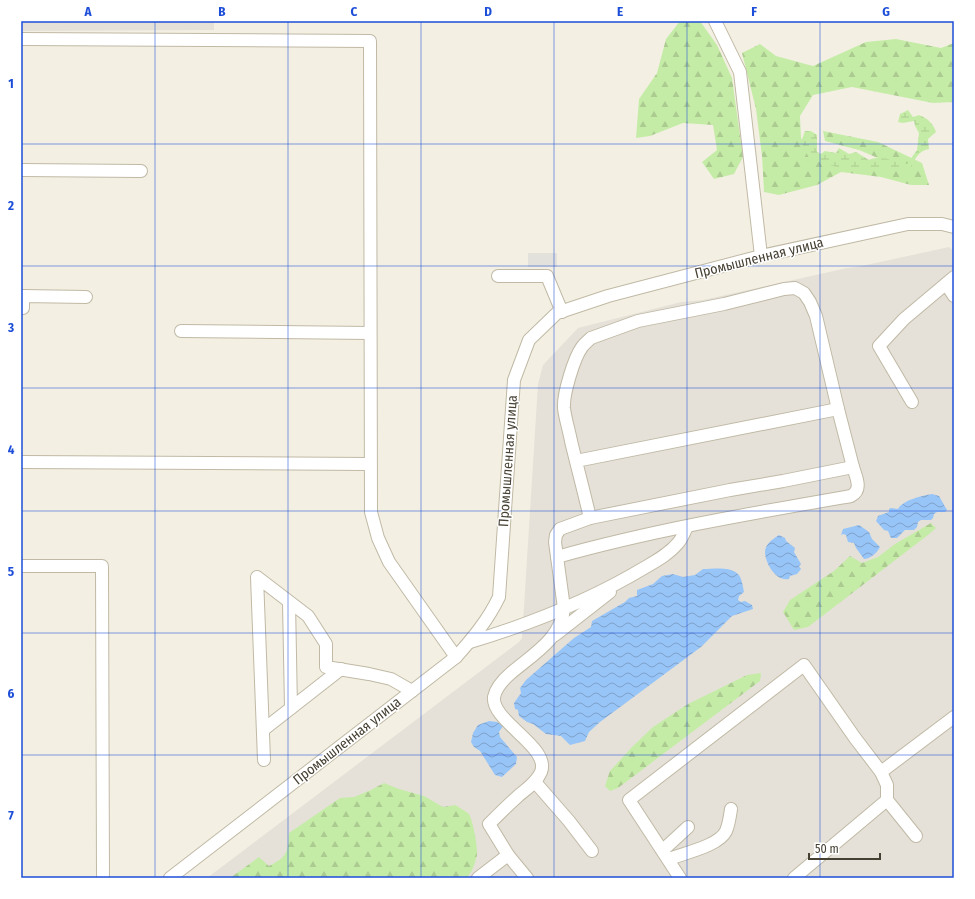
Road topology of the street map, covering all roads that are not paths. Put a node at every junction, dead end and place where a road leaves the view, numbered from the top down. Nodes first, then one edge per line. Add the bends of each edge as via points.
1 (715, 21) edge
2 (21, 39) edge
3 (21, 170) edge
4 (141, 171) dead end
5 (954, 227) edge
6 (761, 256) junction
7 (498, 276) dead end
8 (950, 281) edge
9 (954, 296) edge
10 (86, 297) dead end
11 (21, 308) edge
12 (562, 312) junction
13 (181, 331) dead end
14 (370, 333) junction
15 (912, 402) dead end
16 (838, 409) junction
17 (576, 461) junction
18 (21, 462) edge
19 (370, 464) junction
20 (853, 467) junction
21 (590, 518) junction
22 (687, 527) junction
23 (557, 557) junction
24 (21, 566) edge
25 (633, 575) junction
26 (289, 602) junction
27 (564, 608) junction
28 (551, 639) junction
29 (469, 642) junction
30 (456, 657) junction
31 (326, 667) junction
32 (341, 669) junction
33 (326, 682) junction
34 (412, 691) junction
35 (291, 708) junction
36 (954, 717) edge
37 (263, 730) junction
38 (264, 760) dead end
39 (881, 772) junction
40 (535, 782) junction
41 (887, 800) junction
42 (731, 809) dead end
43 (688, 827) dead end
44 (916, 836) dead end
45 (592, 851) dead end
46 (666, 854) junction
47 (508, 856) junction
48 (808, 873) edge
49 (103, 878) edge
50 (170, 878) edge
51 (478, 878) edge
52 (527, 878) edge
53 (680, 878) edge
54 (794, 878) edge

1 - 6 street via 740,72
2 - 14 street via 370,41
3 - 4 street
5 - 6 street, Промышленная улица via 942,224 908,224
6 - 12 street, Промышленная улица via 608,296
7 - 12 street via 547,276
8 - 9 street
8 - 15 street via 904,318 879,346
10 - 11 street via 24,296
12 - 29 street, Промышленная улица via 529,340 514,380 499,597 492,612
13 - 14 street
14 - 19 street
16 - 17 street
16 - 17 street via 810,302 804,293 795,288 784,289 638,321 591,338 578,355 564,396 564,408
16 - 20 street
17 - 21 street
18 - 19 street
19 - 30 street via 371,512 378,538 389,562
20 - 21 street
20 - 22 street via 858,489 851,496
21 - 23 street via 560,528 555,542
22 - 23 street via 611,542
22 - 25 street via 678,543 664,556
23 - 27 street
24 - 49 street via 102,566
25 - 27 street
25 - 28 street
26 - 31 street via 308,616 326,644
26 - 35 street
26 - 37 street via 257,577
27 - 28 street via 559,627
27 - 29 street
28 - 40 street via 506,677 494,698 504,719 526,739 539,756 541,771
29 - 30 street, Промышленная улица
30 - 34 street, Промышленная улица
31 - 32 street
31 - 33 street
32 - 33 street
32 - 34 street via 391,679
33 - 35 street
34 - 50 street, Промышленная улица
35 - 37 street
36 - 39 street
37 - 38 street
39 - 41 street via 887,785
39 - 46 street via 804,665 629,800
40 - 45 street
40 - 47 street via 489,824
41 - 44 street
41 - 48 street
42 - 46 street via 726,832 716,842 705,847
43 - 46 street
46 - 53 street
47 - 51 street
47 - 52 street
48 - 54 street

